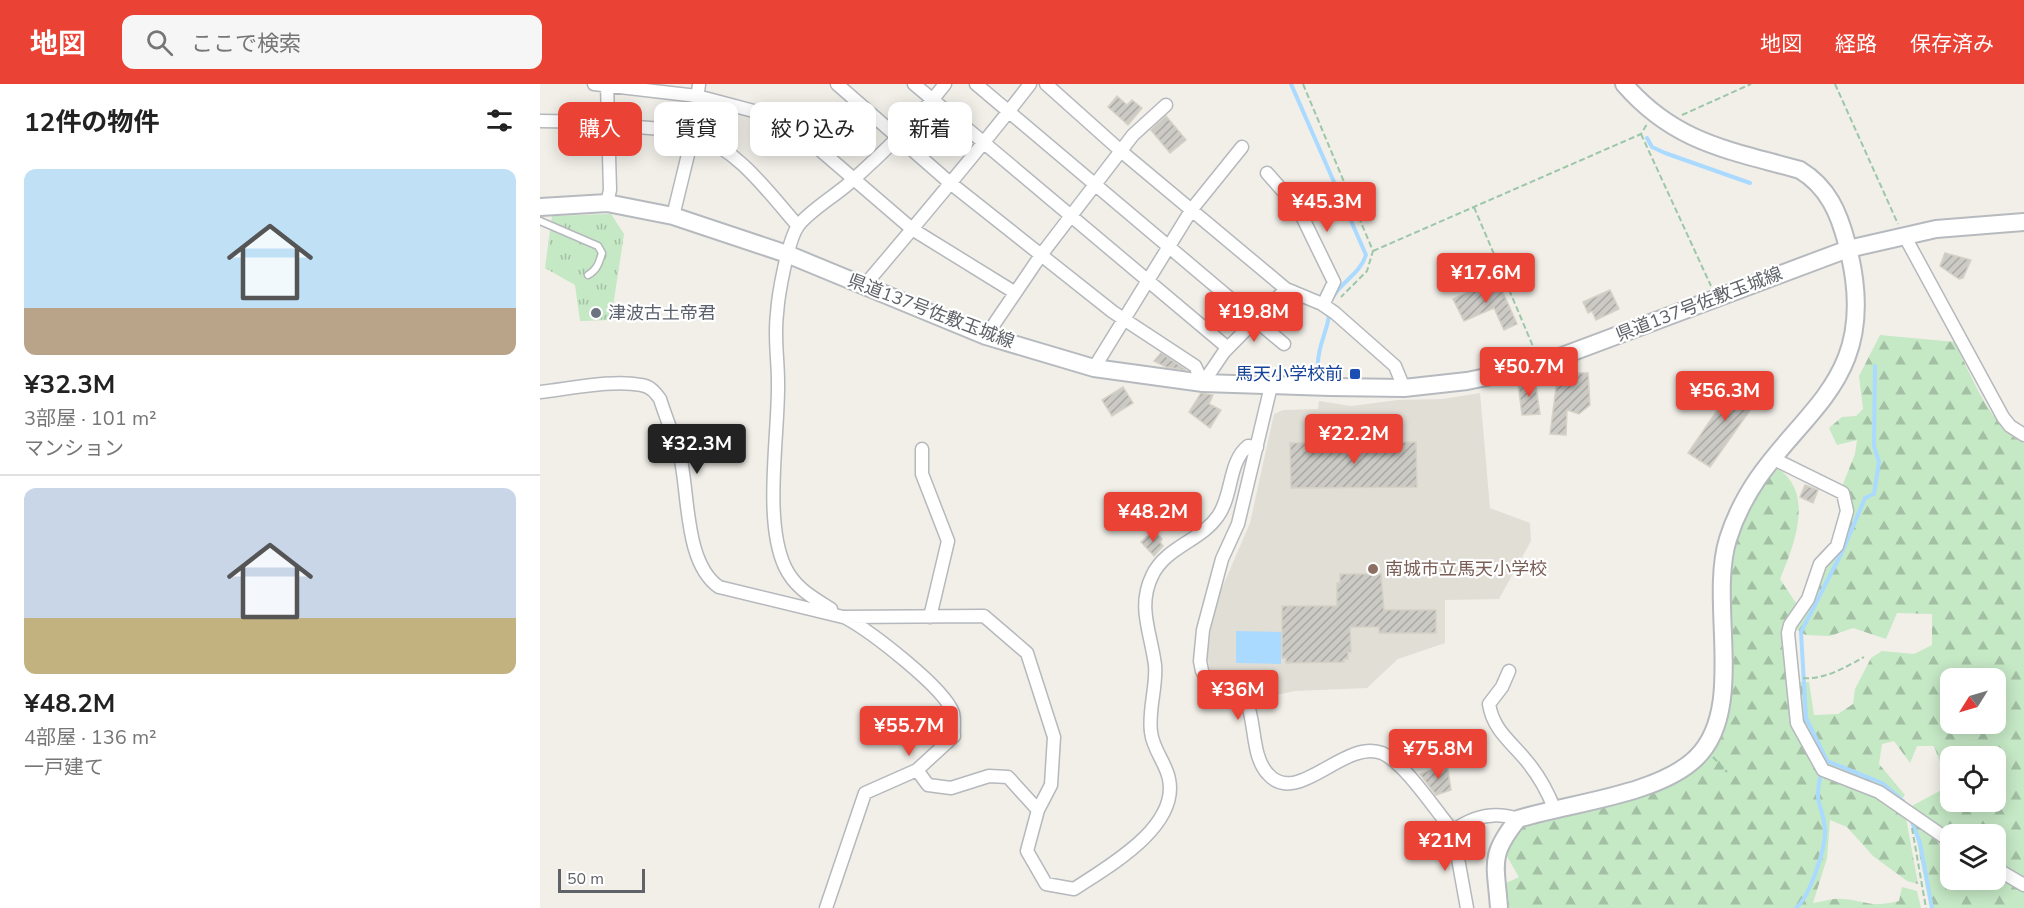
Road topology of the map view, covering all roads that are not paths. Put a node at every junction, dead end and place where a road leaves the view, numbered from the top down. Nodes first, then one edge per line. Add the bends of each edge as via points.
1 (603, 84) edge
2 (837, 84) edge
3 (914, 84) edge
4 (945, 84) edge
5 (975, 84) edge
6 (1030, 84) edge
7 (1046, 84) edge
8 (1624, 84) edge
9 (698, 90) edge
10 (934, 98) junction
11 (605, 102) edge
12 (930, 102) edge
13 (1166, 105) dead end
14 (1008, 112) junction
15 (540, 121) edge
16 (558, 121) edge
17 (888, 129) edge
18 (985, 142) junction
19 (888, 144) edge
20 (1242, 147) dead end
21 (1122, 152) junction
22 (609, 156) edge
23 (688, 156) edge
24 (733, 156) edge
25 (919, 156) edge
26 (1267, 173) dead end
27 (854, 178) junction
28 (949, 182) junction
29 (1094, 187) junction
30 (607, 203) junction
31 (540, 207) edge
32 (1192, 209) junction
33 (673, 216) junction
34 (1071, 217) junction
35 (540, 221) edge
36 (2024, 222) edge
37 (798, 226) junction
38 (912, 229) junction
39 (1904, 235) junction
40 (1169, 247) junction
41 (1848, 249) junction
42 (787, 254) junction
43 (1041, 255) junction
44 (588, 275) dead end
45 (1148, 279) junction
46 (864, 286) junction
47 (1286, 289) junction
48 (1014, 292) junction
49 (1323, 305) junction
50 (1122, 319) junction
51 (1256, 319) junction
52 (986, 336) junction
53 (1284, 344) dead end
54 (1228, 348) junction
55 (1094, 368) junction
56 (1203, 383) junction
57 (1272, 386) junction
58 (1404, 388) junction
59 (540, 392) edge
60 (2024, 435) edge
61 (1257, 447) junction
62 (922, 449) dead end
63 (1774, 459) junction
64 (843, 617) junction
65 (930, 617) junction
66 (1509, 671) dead end
67 (917, 770) junction
68 (1554, 808) junction
69 (1038, 810) junction
70 (1518, 819) junction
71 (1453, 831) junction
72 (1940, 834) edge
73 (2006, 874) edge
74 (2024, 885) edge
75 (826, 908) edge
76 (1467, 908) edge
77 (1499, 908) edge

1 - 9 street
1 - 11 street
2 - 17 street
3 - 10 street
4 - 10 street
5 - 14 street
6 - 14 street
7 - 21 street
8 - 41 main road via 1665,123 1690,136 1800,170 1816,180 1840,218
9 - 27 street via 784,119
10 - 12 street
10 - 18 street
13 - 21 street via 1133,135
14 - 18 street
14 - 29 street
15 - 16 street
18 - 28 street
18 - 34 street
19 - 27 street
20 - 32 street
21 - 29 street
21 - 32 street
22 - 30 street
23 - 33 street
24 - 37 street
25 - 28 street
26 - 49 street via 1298,208 1334,282
27 - 37 street
27 - 38 street
28 - 38 street
28 - 43 street
29 - 34 street
29 - 40 street
30 - 31 main road, 県道137号佐敷玉城線
30 - 33 main road, 県道137号佐敷玉城線
32 - 40 street
32 - 47 street
33 - 42 main road, 県道137号佐敷玉城線
34 - 43 street
34 - 45 street
35 - 44 lane via 598,246 602,254 599,263
36 - 39 main road, 県道137号佐敷玉城線
37 - 42 street
38 - 46 street
38 - 48 street
39 - 41 main road, 県道137号佐敷玉城線
39 - 60 street via 2004,417
40 - 45 street
40 - 51 street
41 - 58 main road, 県道137号佐敷玉城線 via 1539,364 1467,381
41 - 63 main road via 1856,285 1857,322 1844,366 1832,388
42 - 46 main road, 県道137号佐敷玉城線
42 - 64 street via 775,341 778,545 785,566 801,590
43 - 48 street
43 - 50 street
45 - 50 street
45 - 54 street
46 - 52 main road, 県道137号佐敷玉城線
47 - 49 street
47 - 51 street
48 - 52 street
49 - 58 street via 1395,366
50 - 55 street
50 - 56 street via 1195,366
51 - 53 street
51 - 54 street
52 - 55 main road, 県道137号佐敷玉城線
54 - 56 street
55 - 56 main road, 県道137号佐敷玉城線
56 - 57 main road, 県道137号佐敷玉城線
57 - 58 main road, 県道137号佐敷玉城線
57 - 61 street
59 - 64 street via 621,384 649,387 660,399 680,458 687,517 710,579 727,590
61 - 69 street via 1248,446 1237,459 1229,496 1213,523 1162,561 1152,574 1145,596 1144,612 1155,665 1152,736 1170,789 1161,821 1108,867 1074,889 1046,884 1027,851
61 - 71 street via 1238,524 1222,559 1203,630 1202,671 1218,690 1246,700 1268,776 1283,784 1297,784 1343,759 1378,752 1389,757
62 - 65 street via 922,474 948,541
63 - 68 main road via 1750,492 1724,554 1720,609 1722,694 1719,717 1704,749 1684,768 1662,780
63 - 72 street via 1843,494 1847,511 1837,546 1820,564 1808,599 1788,633 1797,723 1822,770 1872,789
64 - 65 street
64 - 67 street via 866,629 942,694 953,713 954,736
65 - 69 street via 984,616 1027,652 1054,737 1051,785
66 - 68 street via 1489,704 1490,711 1503,738 1535,771
67 - 69 street via 928,785 951,788 989,776 1008,777
67 - 75 street via 865,794
68 - 70 main road
70 - 71 street via 1493,815 1474,819
70 - 77 main road via 1503,837 1495,860
71 - 76 street
73 - 74 street

